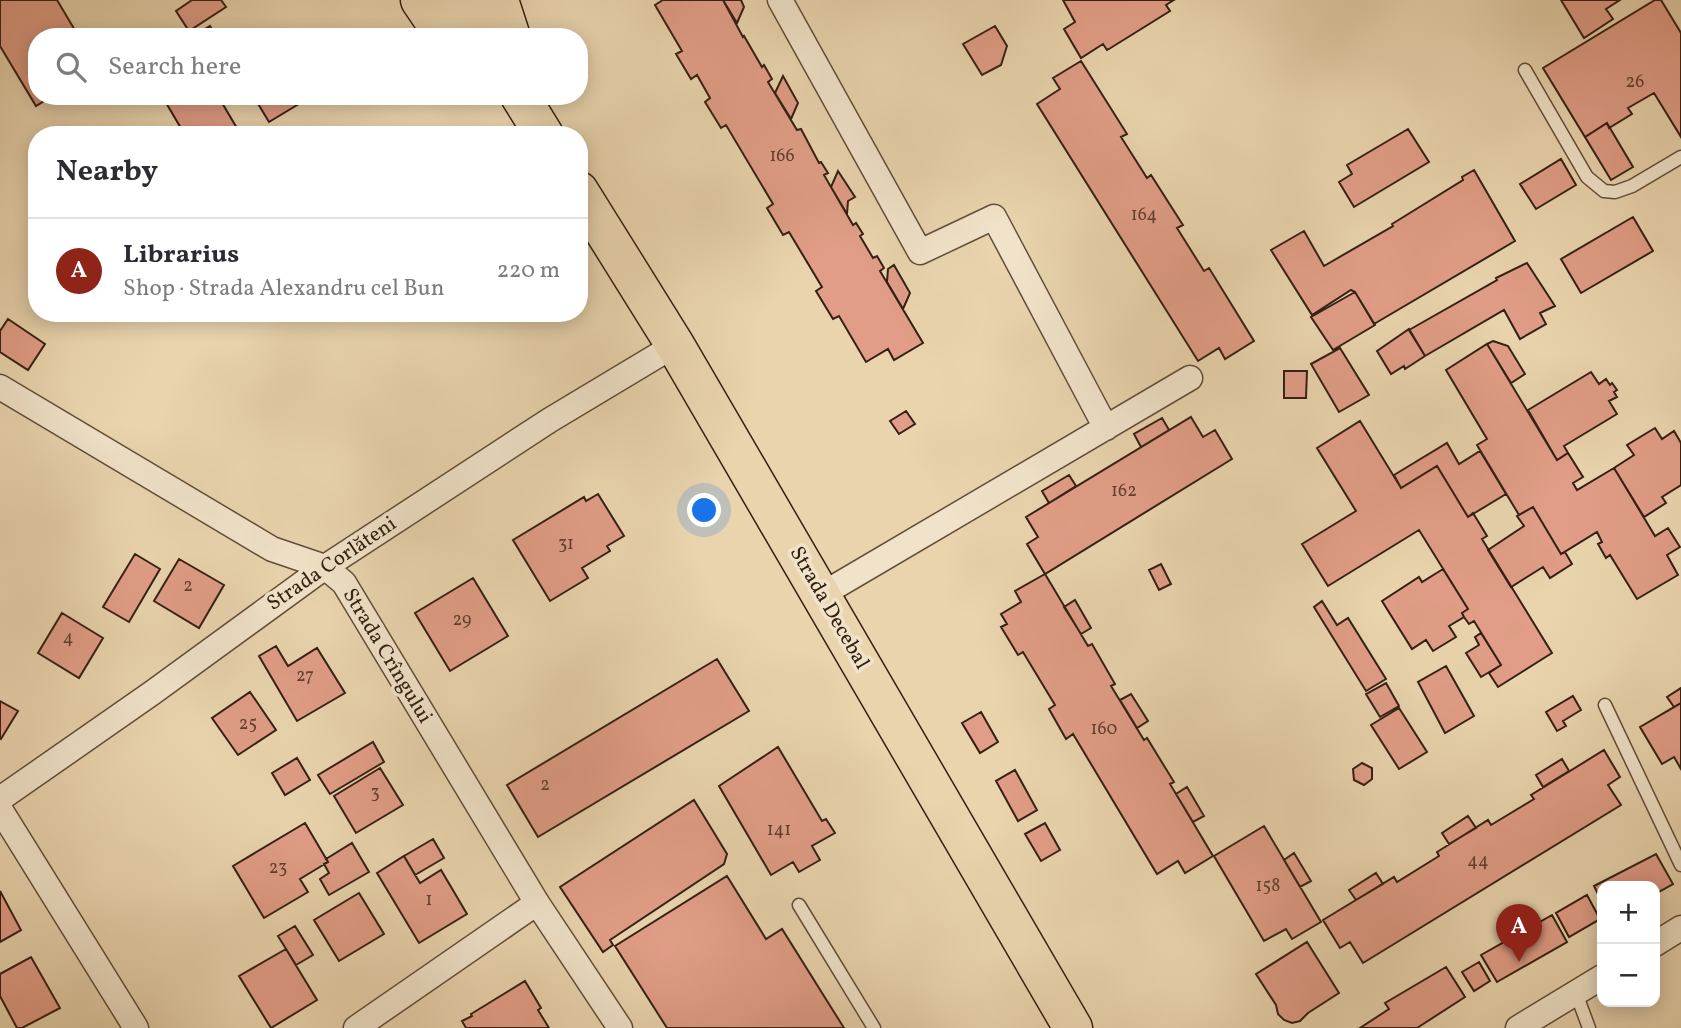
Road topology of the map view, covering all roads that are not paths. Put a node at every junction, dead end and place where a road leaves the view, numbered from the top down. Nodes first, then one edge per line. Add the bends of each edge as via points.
1 (420, 0) edge
2 (461, 0) edge
3 (499, 0) edge
4 (779, 0) edge
5 (439, 28) edge
6 (478, 28) edge
7 (508, 28) edge
8 (1525, 70) dead end
9 (1681, 157) edge
10 (588, 205) edge
11 (675, 345) junction
12 (1191, 378) dead end
13 (0, 387) edge
14 (1106, 428) junction
15 (325, 567) junction
16 (821, 595) junction
17 (1605, 705) dead end
18 (0, 799) edge
19 (0, 809) edge
20 (1681, 865) edge
21 (537, 903) junction
22 (799, 905) dead end
23 (1681, 928) edge
24 (1660, 941) edge
25 (1597, 980) edge
26 (1576, 993) junction
27 (136, 1028) edge
28 (356, 1028) edge
29 (620, 1028) edge
30 (874, 1028) edge
31 (1073, 1028) edge
32 (1518, 1028) edge
33 (1588, 1028) edge

1 - 5 main road
2 - 6 main road
3 - 7 main road
4 - 14 street via 920,252 994,217
8 - 9 lane via 1587,177 1604,191 1632,186
10 - 11 main road, Strada Decebal
11 - 15 street, Strada Corlăteni
11 - 16 main road, Strada Decebal
12 - 14 street
13 - 15 street, Strada Crîngului via 272,549
14 - 16 street
15 - 18 street, Strada Corlăteni
15 - 21 street, Strada Crîngului via 344,583
16 - 31 main road, Strada Decebal
17 - 20 lane
19 - 27 street
21 - 28 street
21 - 29 street, Strada Crîngului
22 - 30 lane
23 - 24 street
25 - 26 street
26 - 32 street
26 - 33 lane

